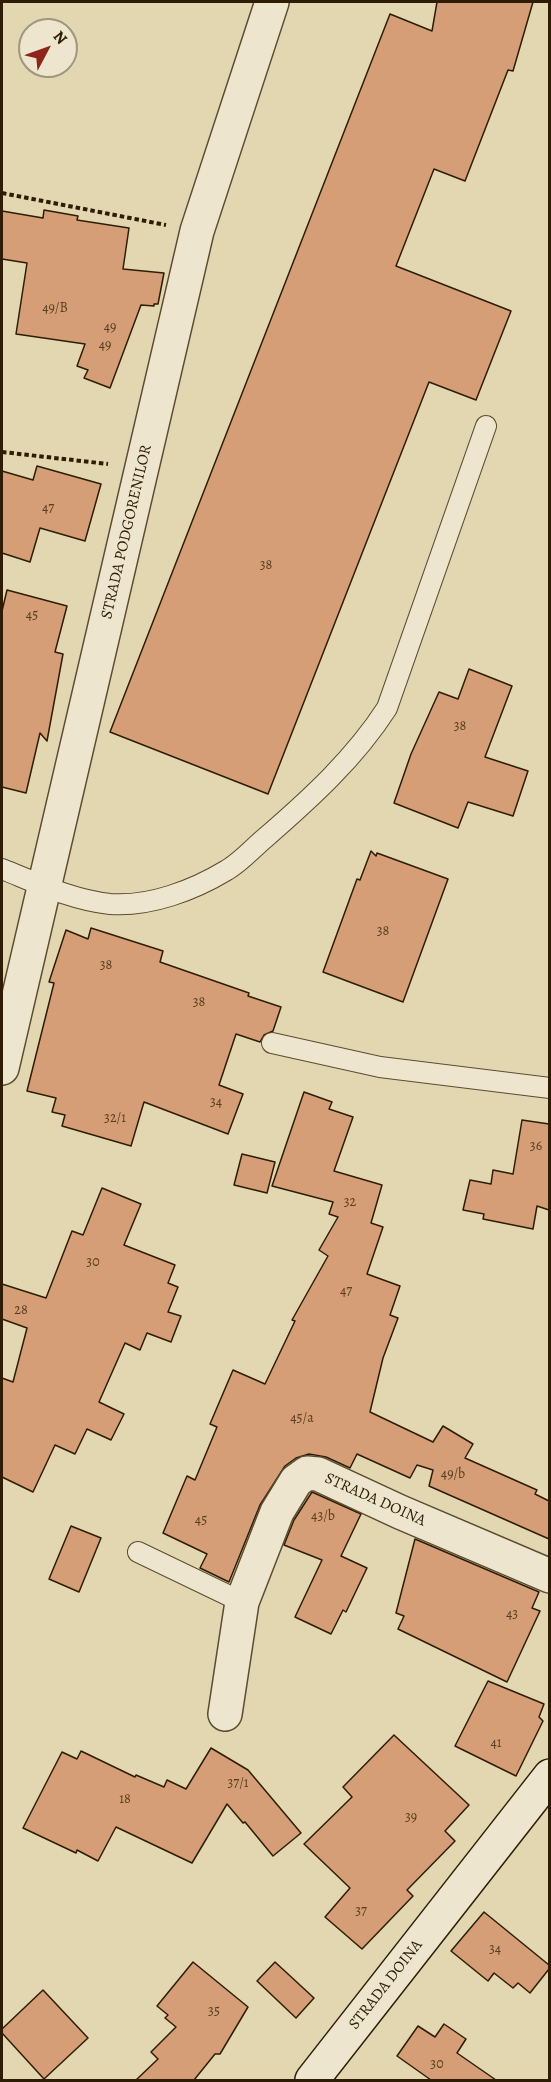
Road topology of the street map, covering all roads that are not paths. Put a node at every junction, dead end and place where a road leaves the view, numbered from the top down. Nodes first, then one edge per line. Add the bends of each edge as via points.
1 (272, 2) edge
2 (486, 426) dead end
3 (2, 869) edge
4 (44, 886) junction
5 (272, 1042) dead end
6 (2, 1068) edge
7 (549, 1088) edge
8 (138, 1552) dead end
9 (549, 1576) edge
10 (242, 1602) junction
11 (225, 1714) dead end
12 (549, 1776) edge
13 (312, 2080) edge

1 - 4 street, STRADA PODGORENILOR via 197,231
2 - 4 lane via 387,708 347,759 296,811 229,869 193,888 151,901 112,904 85,900
3 - 4 lane
4 - 6 street, STRADA PODGORENILOR
5 - 7 lane via 380,1067
8 - 10 lane
9 - 10 street, STRADA DOINA via 318,1474 307,1473 296,1481 277,1512
10 - 11 street, STRADA DOINA
12 - 13 street, STRADA DOINA

